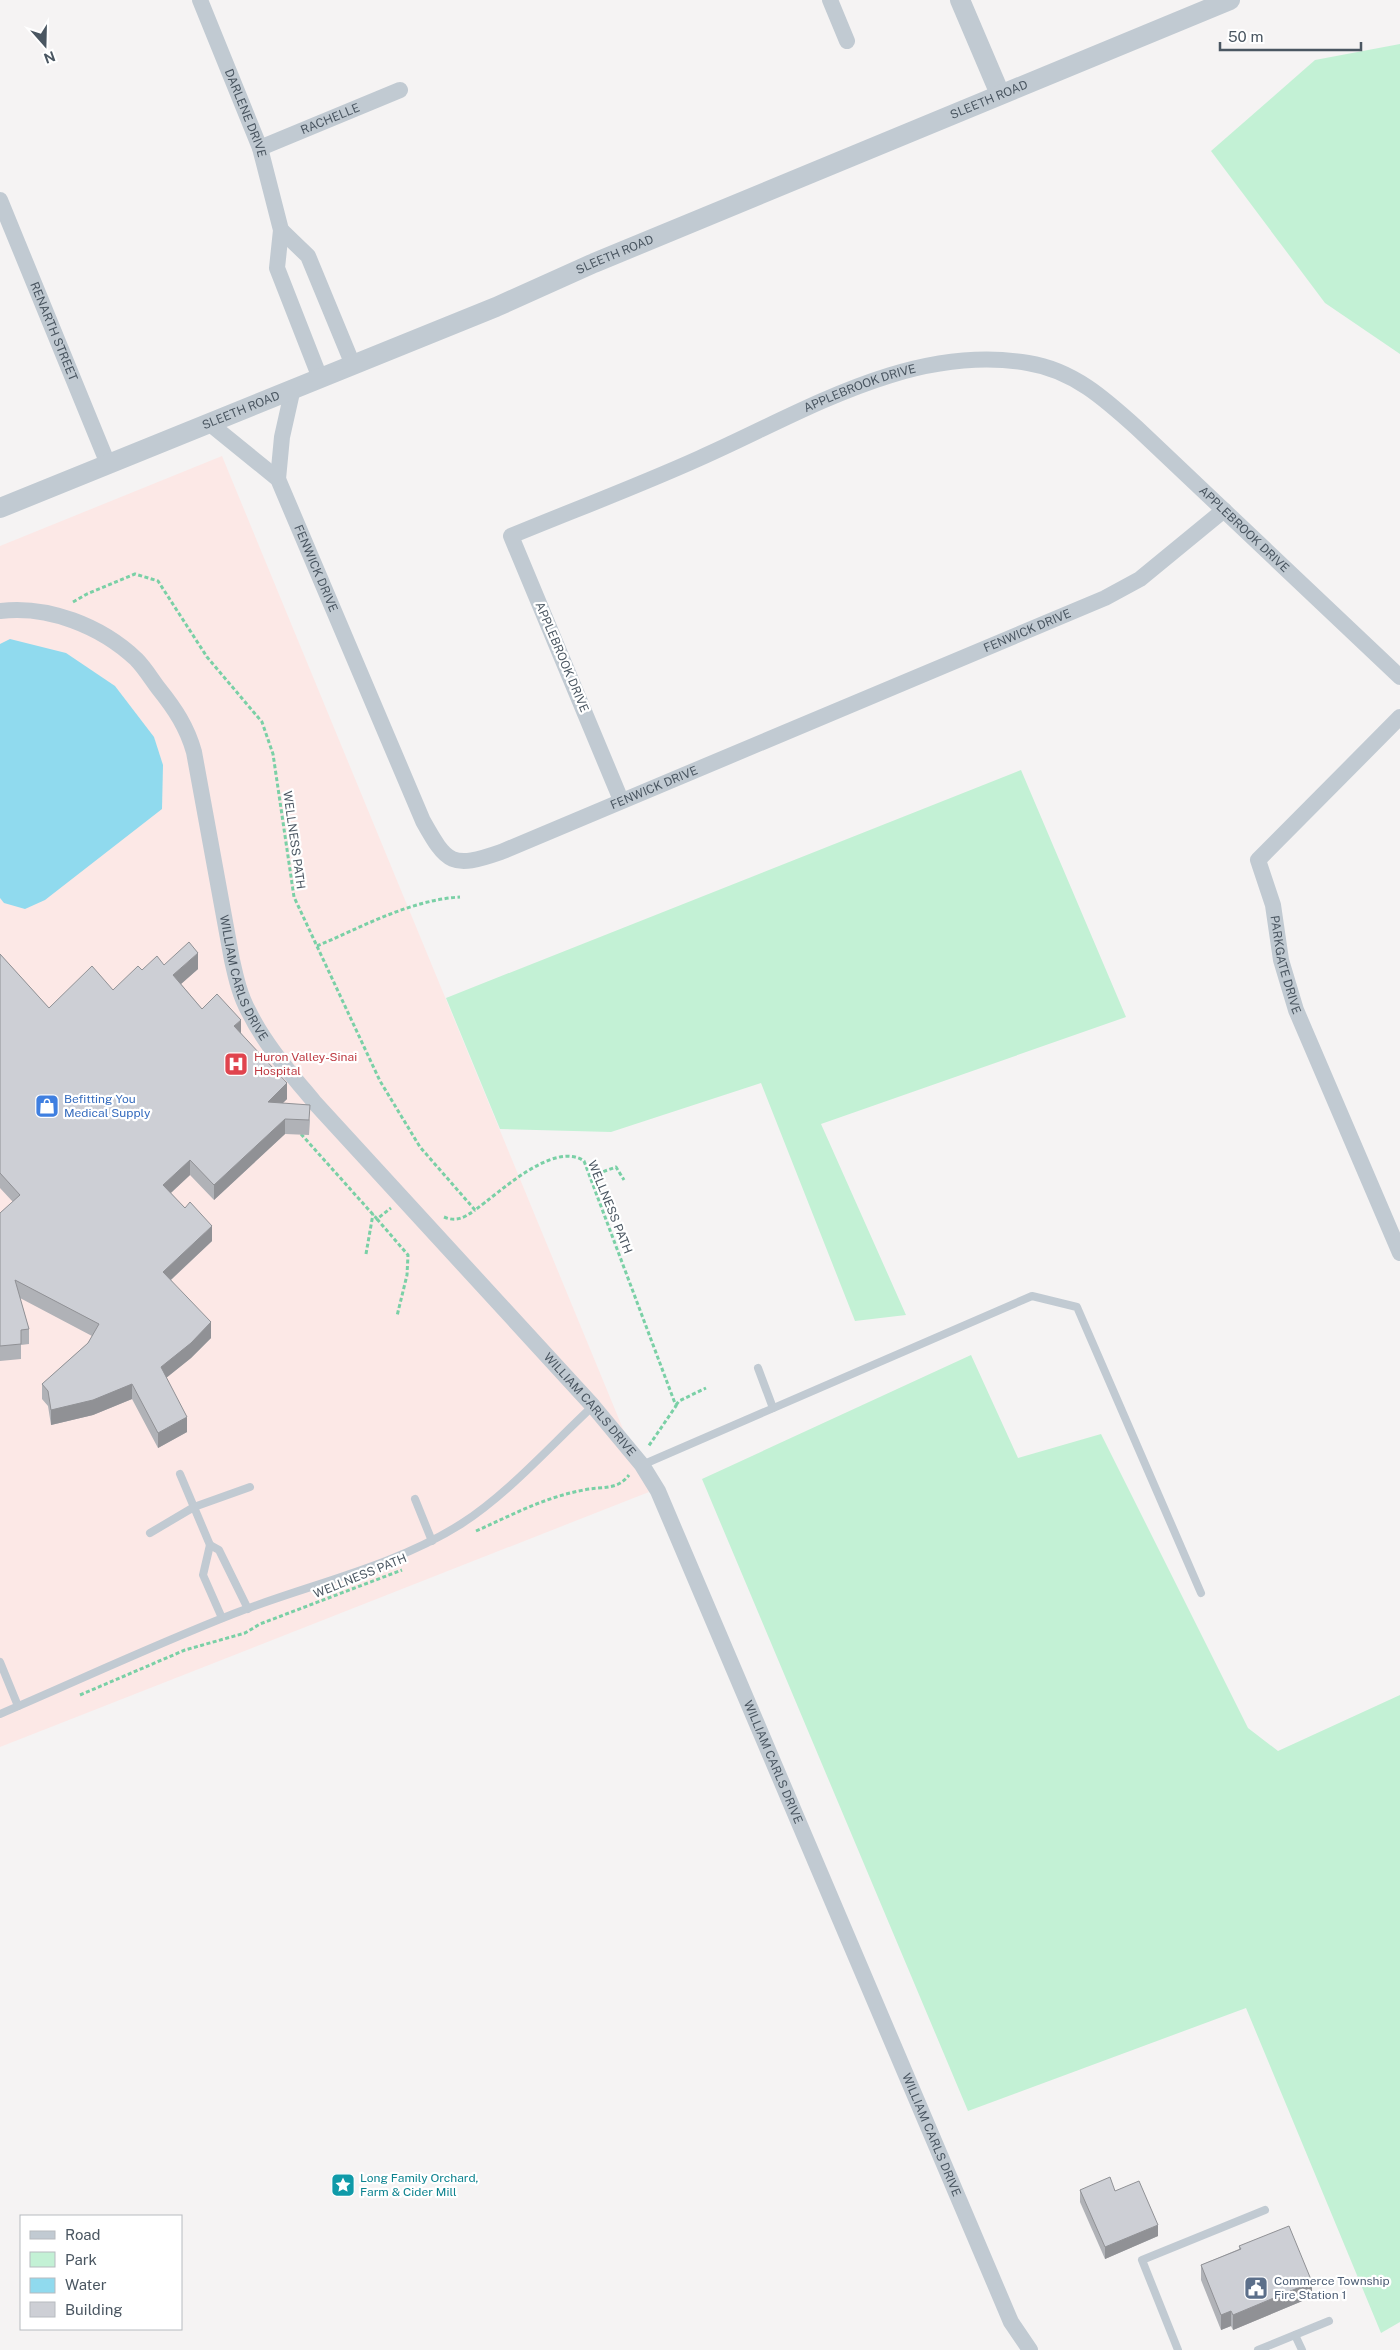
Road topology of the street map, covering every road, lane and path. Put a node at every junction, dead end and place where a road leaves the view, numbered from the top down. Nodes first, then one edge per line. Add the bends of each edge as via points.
1 (200, 0) edge
2 (830, 0) edge
3 (960, 0) edge
4 (1230, 0) edge
5 (847, 41) dead end
6 (400, 90) dead end
7 (1000, 94) junction
8 (260, 148) junction
9 (0, 200) edge
10 (281, 230) junction
11 (353, 365) junction
12 (320, 378) junction
13 (293, 388) junction
14 (209, 423) junction
15 (108, 464) junction
16 (278, 479) junction
17 (0, 508) edge
18 (1224, 510) junction
19 (65, 606) dead end
20 (0, 611) edge
21 (1400, 678) edge
22 (1400, 717) edge
23 (622, 800) junction
24 (460, 897) dead end
25 (317, 946) junction
26 (591, 1176) junction
27 (624, 1180) dead end
28 (373, 1214) dead end
29 (378, 1219) dead end
30 (1400, 1253) edge
31 (366, 1254) dead end
32 (397, 1316) dead end
33 (758, 1368) dead end
34 (706, 1388) dead end
35 (593, 1406) junction
36 (676, 1406) junction
37 (774, 1408) junction
38 (641, 1464) junction
39 (180, 1474) dead end
40 (250, 1487) dead end
41 (415, 1499) dead end
42 (194, 1507) junction
43 (150, 1532) dead end
44 (470, 1534) dead end
45 (432, 1541) junction
46 (210, 1545) junction
47 (411, 1566) dead end
48 (1201, 1593) dead end
49 (248, 1609) junction
50 (222, 1618) junction
51 (0, 1662) edge
52 (80, 1696) dead end
53 (18, 1706) junction
54 (0, 1714) edge
55 (1265, 2210) dead end
56 (1329, 2321) dead end
57 (1295, 2335) junction
58 (1030, 2350) edge
59 (1178, 2350) edge
60 (1258, 2350) edge
61 (1302, 2350) edge

1 - 8 street, DARLENE DRIVE
2 - 5 street
3 - 7 street
4 - 7 street, SLEETH ROAD
6 - 8 street, RACHELLE
7 - 11 street, SLEETH ROAD
8 - 10 street, DARLENE DRIVE
9 - 15 street, RENARTH STREET
10 - 11 street via 308,256
10 - 12 street, DARLENE DRIVE via 277,268
11 - 12 street, SLEETH ROAD
12 - 13 street, SLEETH ROAD
13 - 14 street, SLEETH ROAD
13 - 16 street, FENWICK DRIVE via 282,437
14 - 15 street, SLEETH ROAD
14 - 16 street, FENWICK DRIVE
15 - 17 street, SLEETH ROAD
16 - 23 street, FENWICK DRIVE via 423,821 446,857 474,862
18 - 21 street, APPLEBROOK DRIVE
18 - 23 street, FENWICK DRIVE via 1140,579 1105,598
18 - 23 street, APPLEBROOK DRIVE via 1096,392 1069,376 1030,363 951,361 917,367 852,389 698,459 511,536
19 - 25 path, WELLNESS PATH via 135,574 158,581 207,657 262,722 273,754 294,897
20 - 35 street, WILLIAM CARLS DRIVE via 15,609 65,618 115,642 137,660 178,714 194,752 232,960 238,988 249,1012 284,1064 316,1103
22 - 30 street, PARKGATE DRIVE via 1258,860 1273,906 1281,960 1296,1010
24 - 25 path via 438,898
25 - 26 path, WELLNESS PATH via 380,1080 420,1147 475,1210 536,1165 555,1157 578,1156
26 - 27 path via 616,1168
26 - 36 path, WELLNESS PATH
28 - 31 path
29 - 32 path via 408,1255 407,1275
33 - 37 lane
34 - 36 path via 679,1401
35 - 38 street, WILLIAM CARLS DRIVE
35 - 45 lane via 496,1497
36 - 38 path
37 - 38 lane
37 - 48 lane via 1032,1296 1077,1306
38 - 44 path via 618,1486 585,1489 547,1498
38 - 58 street, WILLIAM CARLS DRIVE via 658,1491 679,1539 1011,2322
39 - 42 lane
40 - 42 lane
41 - 45 lane
42 - 43 lane
42 - 46 lane
45 - 49 lane via 404,1555
46 - 49 lane via 219,1550
46 - 50 lane via 203,1575
47 - 52 path, WELLNESS PATH via 260,1624 245,1633 185,1650
49 - 50 lane
50 - 53 lane
51 - 53 lane
53 - 54 lane
55 - 59 lane via 1142,2260
56 - 57 lane
57 - 60 lane
57 - 61 lane

